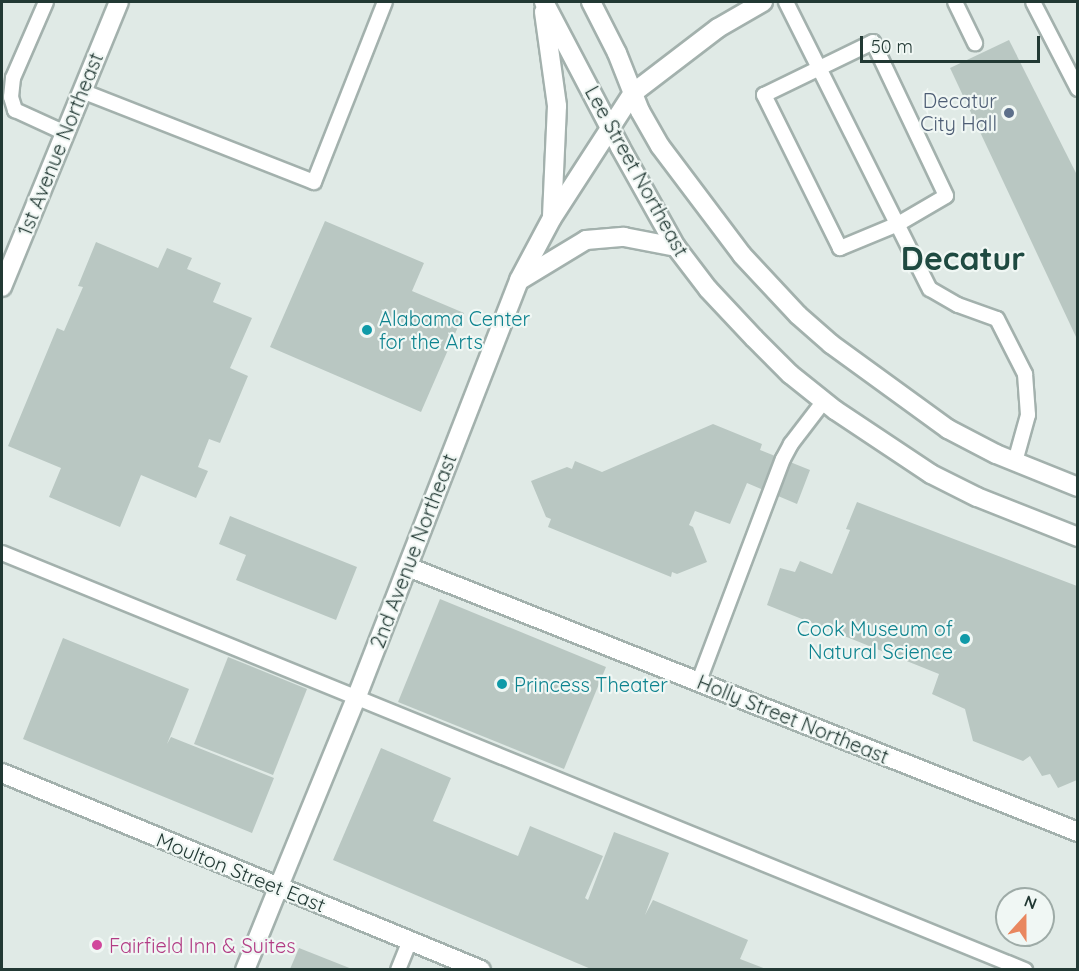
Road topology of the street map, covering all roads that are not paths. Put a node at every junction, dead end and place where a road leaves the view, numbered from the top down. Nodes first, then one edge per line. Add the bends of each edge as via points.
1 (46, 2) edge
2 (119, 2) edge
3 (385, 2) edge
4 (544, 2) edge
5 (591, 2) edge
6 (763, 2) edge
7 (786, 2) edge
8 (955, 2) edge
9 (1033, 2) edge
10 (975, 43) dead end
11 (819, 68) junction
12 (1077, 89) edge
13 (82, 91) junction
14 (633, 93) junction
15 (610, 127) junction
16 (65, 133) junction
17 (552, 218) junction
18 (898, 224) junction
19 (676, 247) junction
20 (519, 280) junction
21 (2, 287) edge
22 (824, 401) junction
23 (1015, 462) junction
24 (1077, 488) edge
25 (1077, 537) edge
26 (2, 553) edge
27 (408, 567) junction
28 (692, 679) junction
29 (357, 696) junction
30 (2, 773) edge
31 (1077, 832) edge
32 (279, 886) junction
33 (410, 940) junction
34 (459, 965) edge
35 (245, 969) edge
36 (398, 969) edge
37 (481, 969) edge
38 (1025, 969) edge

1 - 16 lane via 13,78 11,97 15,110
2 - 13 street, 1st Avenue Northeast
3 - 13 lane via 314,182
4 - 15 street, Lee Street Northeast
4 - 17 street via 557,106
5 - 14 street, Lee Street Northeast
6 - 14 street, 2nd Avenue Northeast via 718,28
7 - 11 lane
8 - 10 lane
9 - 12 lane
11 - 18 lane
11 - 18 lane via 873,42 946,196
11 - 18 lane via 764,95 840,248
13 - 16 street, 1st Avenue Northeast
14 - 15 street, 2nd Avenue Northeast
14 - 23 street, Lee Street Northeast via 666,154 742,255 798,315 831,344 948,429
15 - 17 street, 2nd Avenue Northeast
15 - 19 street, Lee Street Northeast
16 - 21 street, 1st Avenue Northeast
17 - 20 street, 2nd Avenue Northeast
18 - 23 lane via 930,289 997,320 1025,374 1028,415
19 - 20 street via 624,237 586,240
19 - 22 street, Lee Street Northeast via 708,289 754,338
20 - 27 street, 2nd Avenue Northeast
22 - 25 street, Lee Street Northeast via 932,474 977,497
22 - 28 lane via 783,459
23 - 24 street, Lee Street Northeast
26 - 29 lane
27 - 28 street, Holly Street Northeast
27 - 29 street, 2nd Avenue Northeast
28 - 31 street, Holly Street Northeast
29 - 32 street, 2nd Avenue Northeast
29 - 38 lane
30 - 32 street, Moulton Street East
32 - 33 street, Moulton Street East
32 - 35 street, 2nd Avenue Northeast
33 - 34 street, Moulton Street East
33 - 36 lane
34 - 37 street, Moulton Street East

